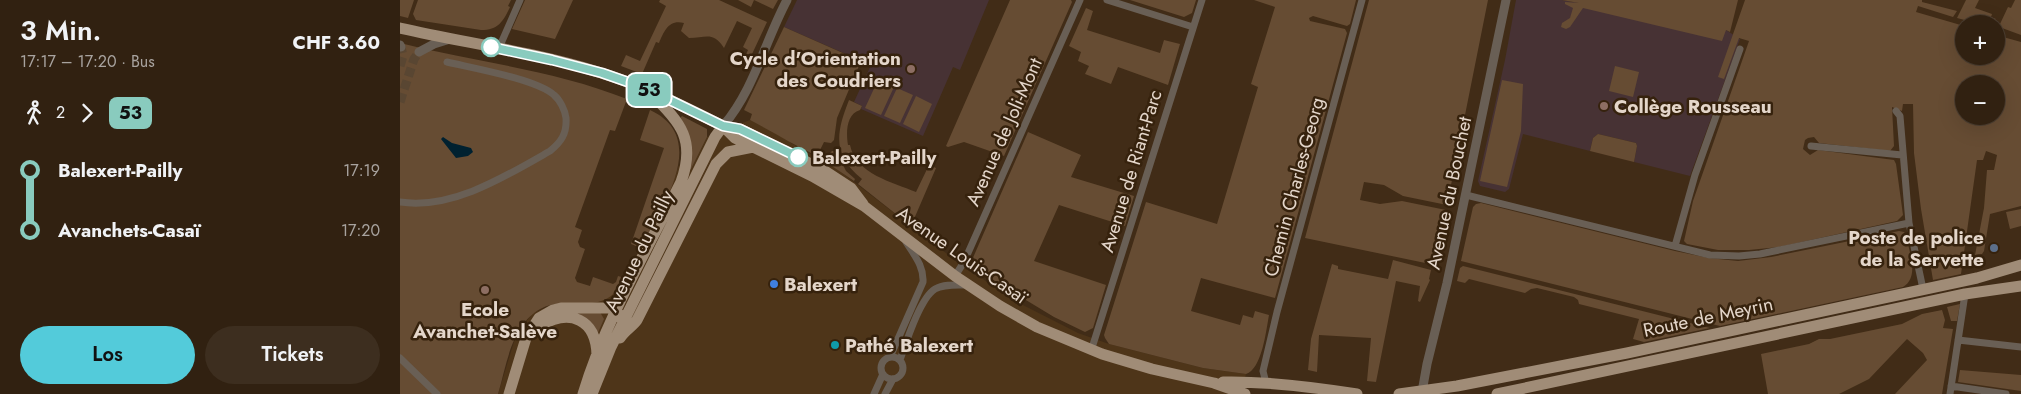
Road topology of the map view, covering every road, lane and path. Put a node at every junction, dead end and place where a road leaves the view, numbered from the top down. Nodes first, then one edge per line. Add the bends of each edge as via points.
1 (520, 0) edge
2 (787, 0) edge
3 (1080, 0) edge
4 (1107, 0) edge
5 (1202, 0) edge
6 (1362, 0) edge
7 (1506, 0) edge
8 (1193, 27) junction
9 (400, 28) edge
10 (450, 39) junction
11 (499, 48) junction
12 (1740, 49) dead end
13 (419, 52) tunnel mouth
14 (447, 62) dead end
15 (645, 88) junction
16 (1896, 112) dead end
17 (723, 126) junction
18 (684, 134) joint
19 (1811, 146) dead end
20 (753, 147) junction
21 (1902, 156) junction
22 (1466, 195) junction
23 (400, 202) edge
24 (864, 206) junction
25 (1909, 223) junction
26 (902, 236) junction
27 (1676, 246) junction
28 (2021, 265) edge
29 (955, 276) junction
30 (968, 285) junction
31 (2021, 286) edge
32 (1923, 287) junction
33 (1965, 294) junction
34 (617, 310) junction
35 (530, 332) junction
36 (1958, 340) junction
37 (2021, 347) edge
38 (1091, 351) junction
39 (605, 353) junction
40 (400, 358) edge
41 (890, 358) junction
42 (900, 360) junction
43 (883, 374) junction
44 (893, 379) junction
45 (1214, 383) junction
46 (1266, 383) junction
47 (1950, 390) edge
48 (1422, 393) edge
49 (437, 394) edge
50 (509, 394) edge
51 (583, 394) edge
52 (592, 394) edge
53 (874, 394) edge
54 (885, 394) edge
55 (1245, 394) edge
56 (1357, 394) edge
57 (1400, 394) edge
58 (1497, 394) edge
59 (2006, 394) edge

1 - 11 street
2 - 17 street via 735,112
3 - 29 street, Avenue de Joli-Mont
4 - 8 street
5 - 8 street, Avenue de Riant-Parc
6 - 46 street, Chemin Charles-Georg via 1278,312 1263,372
7 - 22 street, Avenue du Bouchet
8 - 38 street, Avenue de Riant-Parc
9 - 10 main road, Avenue Louis-Casaï
10 - 11 main road, Avenue Louis-Casaï
10 - 13 street
11 - 15 main road, Avenue Louis-Casaï via 598,72
12 - 27 street via 1695,175
14 - 23 street via 546,89 563,108 566,116 564,134 560,143 550,151 462,196 433,202
15 - 17 main road, Avenue Louis-Casaï
15 - 18 main road, Avenue Louis-Casaï via 672,114
16 - 21 street via 1900,116
17 - 20 main road, Avenue Louis-Casaï via 735,138
17 - 24 main road, Avenue Louis-Casaï via 740,129 825,171 851,188
17 - 39 main road, Avenue du Pailly
18 - 34 main road, Avenue du Pailly via 687,157 681,182
19 - 21 street
20 - 24 main road, Avenue Louis-Casaï
20 - 39 main road via 728,152 716,164 634,325 625,331 614,349
21 - 25 street
22 - 27 street
22 - 48 street, Avenue du Bouchet
24 - 26 main road, Avenue Louis-Casaï
25 - 27 street via 1760,254 1710,255
25 - 32 street
26 - 29 main road, Avenue Louis-Casaï
26 - 41 street via 920,264 923,279
28 - 32 main road, Route de Meyrin via 1977,278
29 - 30 main road, Avenue Louis-Casaï
30 - 38 main road, Avenue Louis-Casaï via 1024,320
30 - 42 street via 942,286 931,292
31 - 33 main road, Route de Meyrin
32 - 48 main road, Route de Meyrin via 1626,353
33 - 36 street
33 - 58 main road, Route de Meyrin
34 - 35 main road via 608,307 553,310 538,318
34 - 39 main road, Avenue du Pailly
34 - 39 main road via 619,316
35 - 39 main road via 558,317 576,319 591,330 596,345
35 - 50 main road
36 - 37 street
36 - 47 street
38 - 45 main road, Avenue Louis-Casaï
39 - 51 main road, Avenue du Pailly
39 - 52 main road, Avenue du Pailly
40 - 49 street
41 - 42 street
41 - 43 street via 882,363
42 - 44 street via 903,371
43 - 44 street
43 - 53 street
44 - 54 street
45 - 46 main road, Avenue Louis-Casaï
45 - 55 main road, Avenue Louis-Casaï
46 - 56 main road, Avenue Louis-Casaï
47 - 59 street
48 - 57 main road, Route de Meyrin

